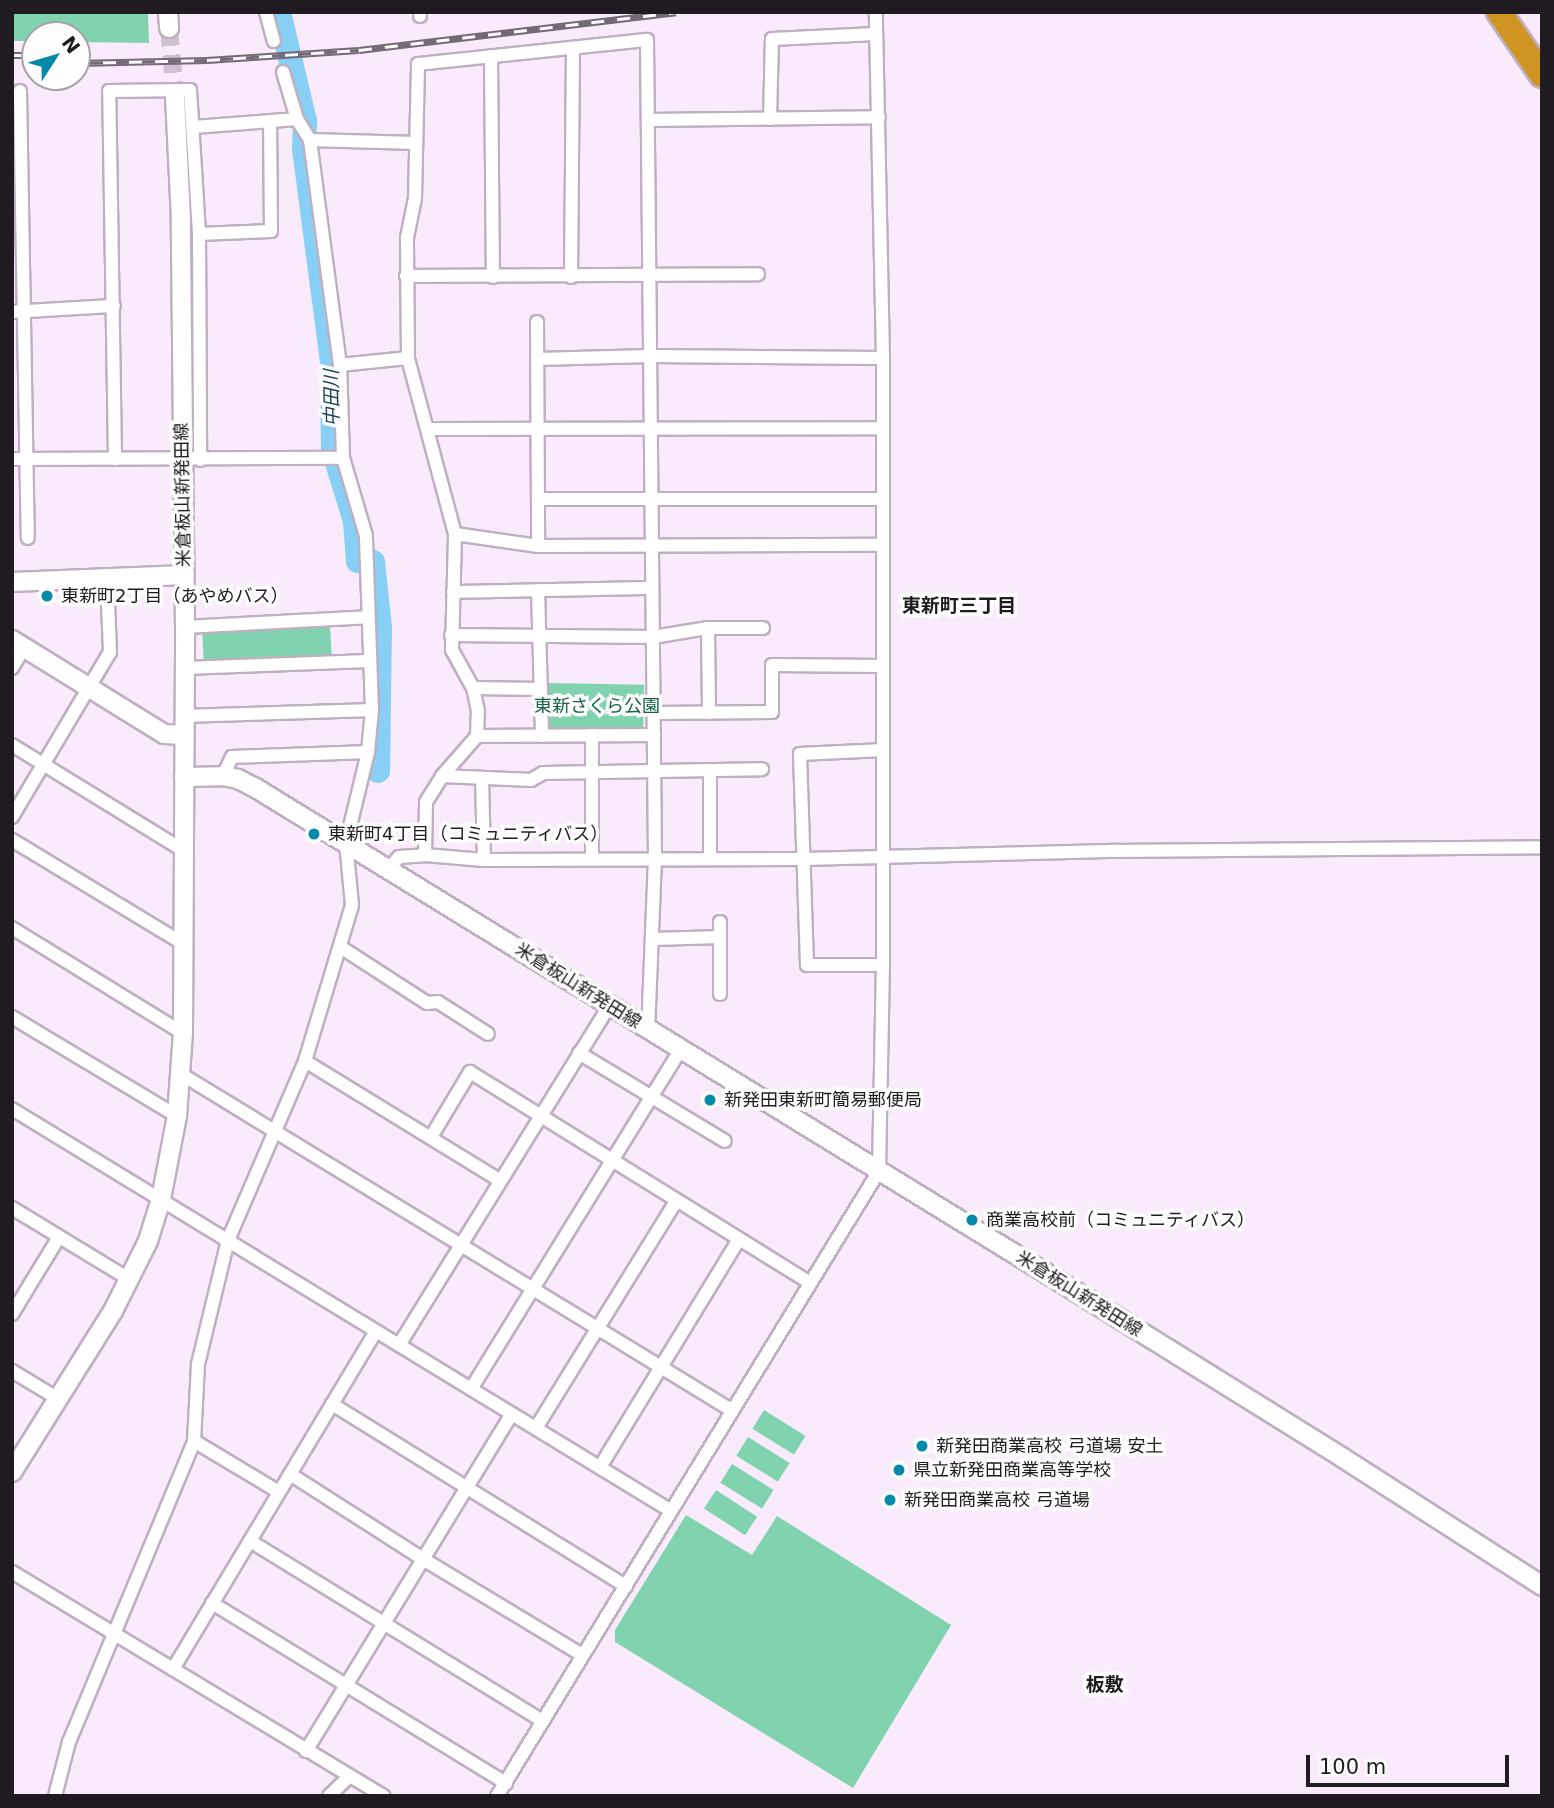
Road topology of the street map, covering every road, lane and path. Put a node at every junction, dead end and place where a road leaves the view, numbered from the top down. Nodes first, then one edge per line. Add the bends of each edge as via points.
1 (266, 12) edge
2 (876, 12) edge
3 (1499, 12) edge
4 (875, 34) junction
5 (274, 41) dead end
6 (573, 48) junction
7 (491, 56) junction
8 (283, 72) dead end
9 (1542, 75) edge
10 (20, 91) dead end
11 (174, 95) tunnel mouth
12 (879, 117) junction
13 (770, 119) junction
14 (296, 120) junction
15 (648, 120) junction
16 (270, 122) junction
17 (194, 127) junction
18 (16, 134) edge
19 (310, 140) junction
20 (416, 144) junction
21 (199, 234) junction
22 (758, 274) dead end
23 (406, 276) junction
24 (493, 277) junction
25 (571, 277) junction
26 (649, 277) junction
27 (114, 306) junction
28 (19, 311) edge
29 (537, 322) dead end
30 (650, 356) junction
31 (408, 358) junction
32 (883, 358) junction
33 (537, 359) junction
34 (340, 365) junction
35 (538, 428) junction
36 (651, 428) junction
37 (883, 428) junction
38 (427, 429) junction
39 (343, 458) junction
40 (12, 459) edge
41 (26, 459) junction
42 (115, 459) junction
43 (181, 460) junction
44 (200, 460) junction
45 (538, 499) junction
46 (652, 499) junction
47 (883, 499) junction
48 (454, 534) junction
49 (28, 538) dead end
50 (652, 545) junction
51 (883, 545) junction
52 (538, 546) junction
53 (185, 575) junction
54 (107, 578) junction
55 (12, 582) edge
56 (652, 588) junction
57 (538, 590) junction
58 (453, 592) junction
59 (367, 617) junction
60 (185, 627) junction
61 (708, 628) junction
62 (763, 628) dead end
63 (452, 635) junction
64 (539, 636) junction
65 (653, 637) junction
66 (18, 644) edge
67 (368, 661) junction
68 (883, 666) junction
69 (12, 668) edge
70 (185, 668) junction
71 (90, 688) junction
72 (473, 688) junction
73 (541, 689) junction
74 (372, 710) junction
75 (654, 713) junction
76 (709, 713) junction
77 (183, 716) junction
78 (183, 735) junction
79 (592, 735) junction
80 (654, 735) junction
81 (477, 736) junction
82 (542, 736) junction
83 (12, 744) edge
84 (883, 750) junction
85 (368, 752) junction
86 (44, 764) junction
87 (762, 769) dead end
88 (654, 770) junction
89 (709, 770) junction
90 (593, 772) junction
91 (222, 776) junction
92 (442, 776) junction
93 (184, 777) junction
94 (482, 778) junction
95 (12, 817) edge
96 (12, 840) edge
97 (346, 843) junction
98 (1542, 847) edge
99 (184, 851) junction
100 (425, 855) junction
101 (710, 856) junction
102 (883, 857) junction
103 (655, 858) junction
104 (592, 859) junction
105 (804, 859) junction
106 (484, 860) junction
107 (388, 869) junction
108 (720, 922) dead end
109 (12, 928) edge
110 (720, 937) junction
111 (653, 939) junction
112 (184, 944) junction
113 (342, 948) junction
114 (883, 965) junction
115 (720, 994) dead end
116 (609, 1006) junction
117 (12, 1017) edge
118 (648, 1030) junction
119 (183, 1033) junction
120 (488, 1034) dead end
121 (680, 1050) junction
122 (579, 1053) junction
123 (305, 1062) junction
124 (181, 1074) junction
125 (651, 1096) junction
126 (12, 1109) edge
127 (177, 1116) junction
128 (539, 1116) junction
129 (276, 1133) junction
130 (431, 1137) junction
131 (725, 1141) dead end
132 (611, 1160) junction
133 (879, 1171) junction
134 (499, 1180) junction
135 (162, 1199) junction
136 (676, 1200) junction
137 (12, 1208) edge
138 (59, 1237) junction
139 (739, 1239) junction
140 (228, 1240) junction
141 (459, 1245) junction
142 (130, 1279) junction
143 (809, 1282) junction
144 (531, 1290) junction
145 (12, 1314) edge
146 (596, 1329) junction
147 (376, 1331) junction
148 (399, 1345) junction
149 (660, 1368) junction
150 (12, 1371) edge
151 (471, 1389) junction
152 (57, 1398) junction
153 (332, 1404) junction
154 (731, 1410) junction
155 (512, 1414) junction
156 (536, 1428) junction
157 (194, 1441) junction
158 (600, 1467) junction
159 (12, 1472) edge
160 (290, 1474) junction
161 (466, 1489) junction
162 (279, 1492) junction
163 (671, 1511) junction
164 (250, 1541) junction
165 (423, 1559) junction
166 (12, 1572) edge
167 (626, 1586) junction
168 (1542, 1586) edge
169 (212, 1604) junction
170 (384, 1624) junction
171 (114, 1634) junction
172 (582, 1655) junction
173 (173, 1669) junction
174 (346, 1686) junction
175 (543, 1721) junction
176 (306, 1751) junction
177 (349, 1777) junction
178 (506, 1783) junction
179 (55, 1796) edge
180 (329, 1796) edge
181 (384, 1796) edge
182 (497, 1796) edge

1 - 5 street
2 - 4 street
3 - 9 highway
4 - 12 street
4 - 13 street via 772,39
6 - 7 street
6 - 15 street via 647,40
6 - 25 street
7 - 20 street via 418,64
7 - 24 street
8 - 14 street
10 - 18 street
11 - 43 main road, 米倉板山新発田線 via 181,219
12 - 13 street
12 - 32 street
13 - 15 street
14 - 16 street
14 - 19 street
15 - 26 street
16 - 17 street
16 - 21 street via 271,231
17 - 21 street
17 - 27 street via 190,90 109,91
18 - 28 street
19 - 20 street
19 - 34 street
20 - 23 street
21 - 44 street
22 - 26 street
23 - 24 street
23 - 31 street
24 - 25 street
25 - 26 street
26 - 30 street
27 - 28 street
27 - 42 street
28 - 41 street
29 - 33 street
30 - 32 street
30 - 33 street
30 - 36 street
31 - 34 street
31 - 38 street
32 - 37 street
33 - 35 street
34 - 39 street
35 - 36 street
35 - 38 street
35 - 45 street
36 - 37 street
36 - 46 street
37 - 47 street
38 - 48 street
39 - 44 street
39 - 59 street via 366,536
40 - 41 street
41 - 42 street
41 - 49 street
42 - 43 street
43 - 44 street
43 - 53 main road, 米倉板山新発田線
45 - 46 street
45 - 52 street
46 - 47 street
46 - 50 street
47 - 51 street
48 - 52 street
48 - 58 street
50 - 51 street
50 - 52 street
50 - 56 street
51 - 68 street
53 - 54 main road
53 - 60 main road, 米倉板山新発田線
54 - 55 main road
54 - 71 street via 110,652
56 - 57 street
56 - 65 street
57 - 58 street
57 - 64 street
58 - 63 street
59 - 60 street
59 - 67 street
60 - 70 main road, 米倉板山新発田線
61 - 62 street
61 - 65 street
61 - 76 street
63 - 64 street
63 - 72 street via 452,650
64 - 65 street
64 - 73 street
65 - 75 street
66 - 69 street
66 - 71 main road
67 - 70 street
67 - 74 street
68 - 76 street via 772,665 772,712
68 - 84 street
70 - 77 main road, 米倉板山新発田線
71 - 78 main road via 164,734
71 - 86 street
72 - 73 street
72 - 81 street
73 - 82 street
74 - 77 street
74 - 85 street
75 - 76 street
75 - 80 street
77 - 78 main road, 米倉板山新発田線
78 - 93 main road, 米倉板山新発田線
79 - 80 street
79 - 82 street
79 - 90 street
80 - 88 street
81 - 82 street
81 - 92 street
83 - 86 street
84 - 102 street
84 - 105 street via 800,754
85 - 91 street via 232,757
85 - 97 street
86 - 95 street
86 - 99 street
87 - 89 street
88 - 89 street
88 - 90 street
88 - 103 street
89 - 101 street
90 - 94 street via 542,773 531,780
90 - 104 street
91 - 93 main road, 米倉板山新発田線
91 - 97 main road, 米倉板山新発田線 via 254,787
92 - 94 street
92 - 100 street via 426,802
93 - 99 main road
94 - 106 street
96 - 112 street
97 - 107 main road, 米倉板山新発田線
97 - 113 street via 352,905
98 - 102 street
99 - 112 main road
100 - 106 street
100 - 107 street via 399,857
101 - 103 street
101 - 105 street
102 - 105 street
102 - 114 street
103 - 104 street
103 - 111 street
104 - 106 street
105 - 114 street via 807,965
107 - 116 main road, 米倉板山新発田線
108 - 110 street
109 - 119 street
110 - 111 street
110 - 115 street
111 - 118 street
112 - 119 main road
113 - 120 street via 427,1003 438,1003
113 - 123 street
114 - 133 street
116 - 118 main road, 米倉板山新発田線
116 - 122 street
117 - 127 street
118 - 121 main road, 米倉板山新発田線
119 - 124 main road
121 - 125 street
121 - 133 main road, 米倉板山新発田線
122 - 125 street
122 - 128 street
123 - 129 street
123 - 130 street
124 - 127 main road
124 - 129 street
125 - 131 street
125 - 132 street
126 - 135 street
127 - 135 main road
128 - 130 street via 470,1072
128 - 132 street
128 - 134 street
129 - 140 street
129 - 141 street
130 - 134 street
132 - 136 street
132 - 144 street
133 - 143 street
133 - 168 main road, 米倉板山新発田線
134 - 141 street
135 - 140 street
135 - 142 main road
136 - 139 street
136 - 146 street
137 - 138 street
138 - 142 street
138 - 145 street
139 - 143 street
139 - 149 street
140 - 147 street
140 - 157 street via 198,1364
141 - 144 street
141 - 148 street
142 - 152 main road
143 - 154 street
144 - 146 street
144 - 151 street
146 - 149 street
146 - 156 street
147 - 148 street
147 - 153 street
148 - 151 street
149 - 154 street
149 - 158 street
150 - 152 street
151 - 155 street
152 - 159 main road
153 - 160 street
153 - 161 street
154 - 163 street
155 - 156 street
155 - 161 street
156 - 158 street
157 - 162 street
157 - 171 street
158 - 163 street
160 - 162 street
160 - 165 street
161 - 165 street
161 - 167 street
162 - 164 street
163 - 167 street
164 - 169 street
164 - 170 street
165 - 170 street
165 - 172 street
166 - 171 street
167 - 172 street
169 - 173 street
169 - 174 street
170 - 174 street
170 - 175 street
171 - 173 street
171 - 179 street via 69,1742
172 - 175 street
173 - 176 street
174 - 176 street
174 - 178 street
175 - 178 street
176 - 177 street
177 - 180 street
177 - 181 street
178 - 182 street

